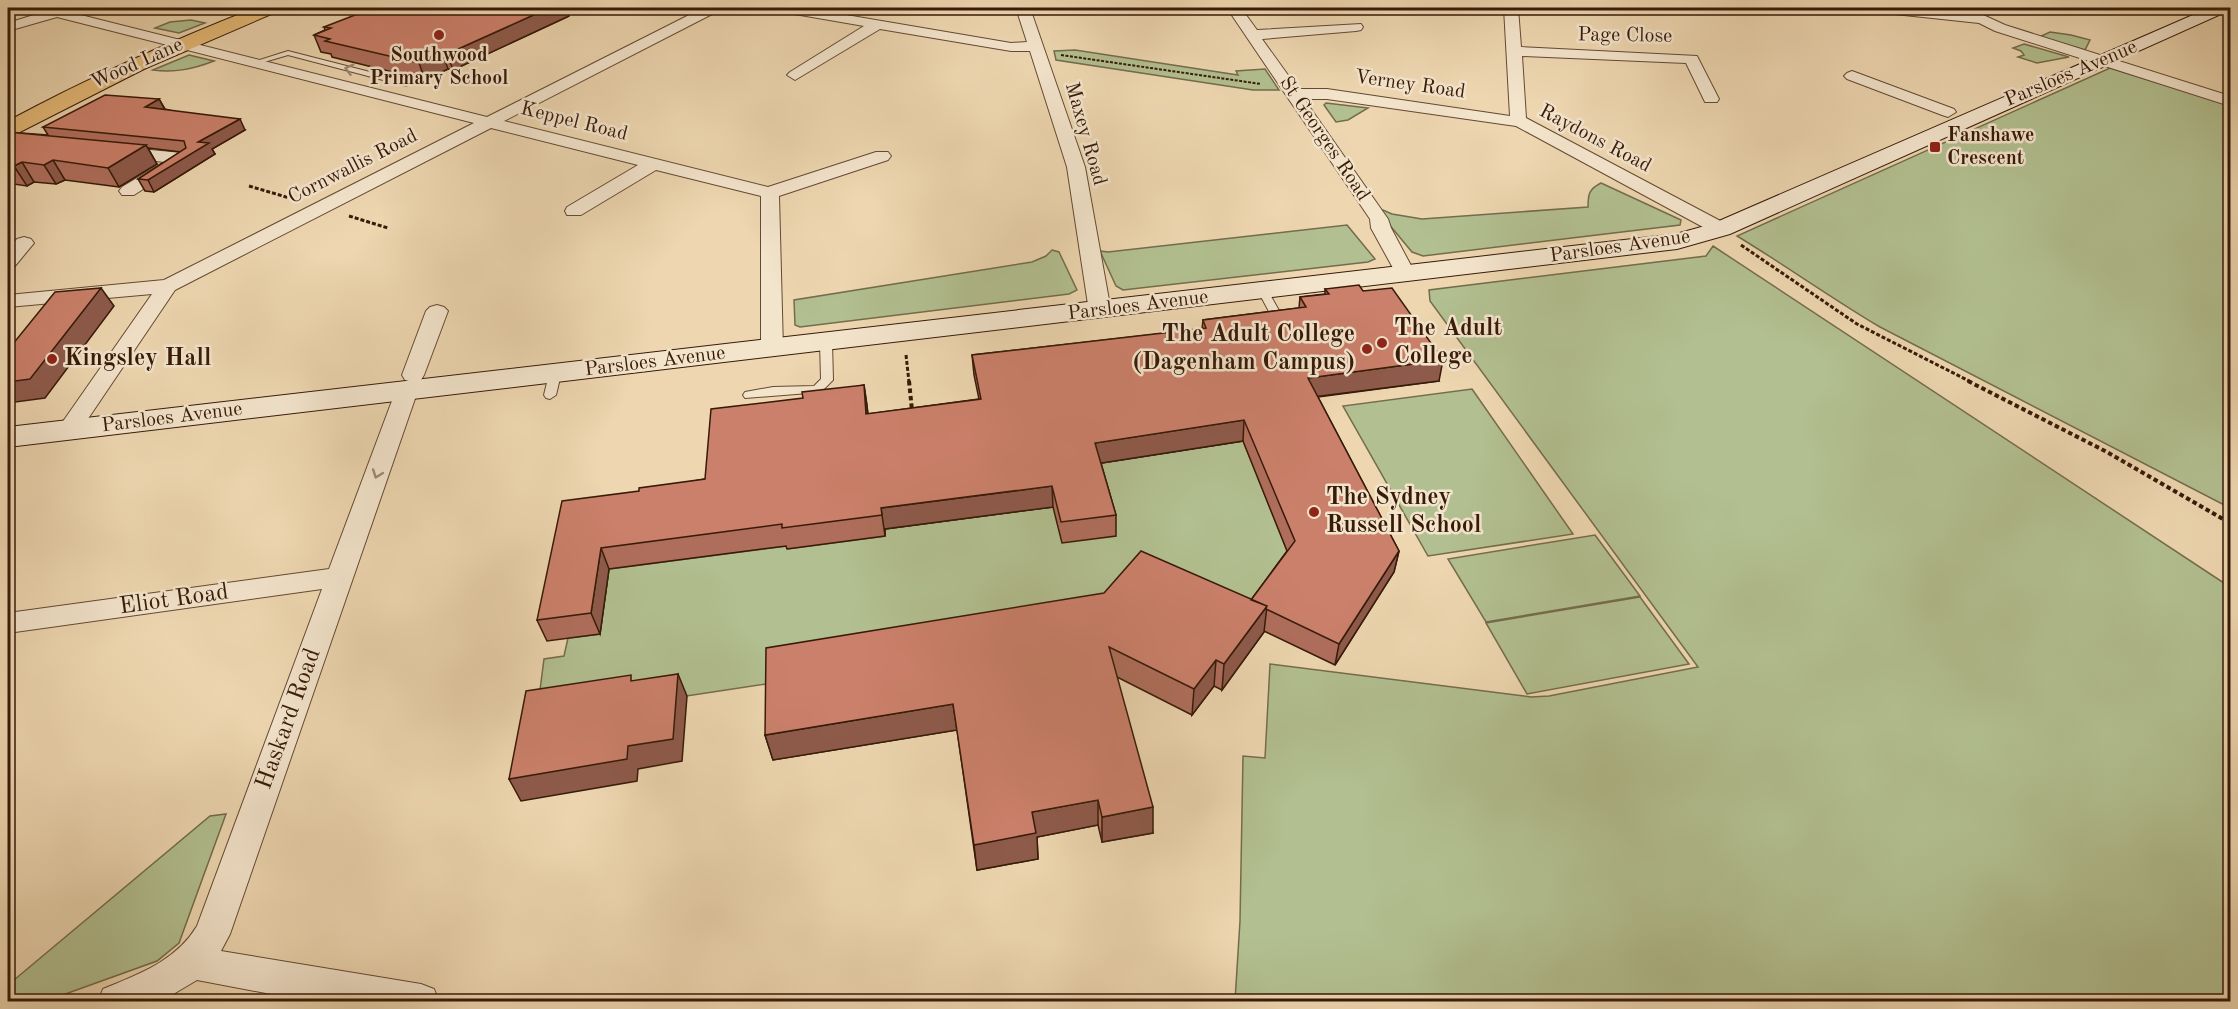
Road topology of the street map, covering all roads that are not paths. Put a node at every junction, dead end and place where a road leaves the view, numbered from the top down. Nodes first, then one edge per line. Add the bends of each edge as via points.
1 (36, 8) edge
2 (72, 8) edge
3 (270, 8) edge
4 (713, 8) edge
5 (783, 8) edge
6 (1023, 8) edge
7 (1234, 8) edge
8 (1511, 8) edge
9 (1876, 8) edge
10 (1958, 8) edge
11 (2218, 8) edge
12 (57, 13) junction
13 (1982, 20) junction
14 (876, 25) junction
15 (8, 27) edge
16 (1356, 27) dead end
17 (1254, 35) junction
18 (181, 44) junction
19 (1036, 46) junction
20 (1514, 51) junction
21 (2103, 61) junction
22 (254, 63) junction
23 (795, 75) dead end
24 (1852, 76) dead end
25 (1293, 94) junction
26 (379, 95) junction
27 (1711, 99) dead end
28 (2230, 101) edge
29 (1948, 112) dead end
30 (489, 122) junction
31 (1520, 122) junction
32 (11, 138) edge
33 (100, 151) edge
34 (882, 156) dead end
35 (653, 164) junction
36 (128, 191) dead end
37 (769, 193) junction
38 (574, 210) dead end
39 (1729, 235) junction
40 (24, 243) dead end
41 (8, 261) edge
42 (1406, 275) junction
43 (168, 286) junction
44 (1263, 291) junction
45 (8, 301) edge
46 (1100, 310) junction
47 (437, 311) dead end
48 (1268, 325) edge
49 (826, 343) junction
50 (772, 349) junction
51 (410, 382) junction
52 (748, 395) dead end
53 (69, 430) junction
54 (8, 437) edge
55 (340, 576) junction
56 (8, 623) edge
57 (193, 962) junction
58 (116, 1002) edge
59 (421, 1002) edge

1 - 12 street, Keppel Road
2 - 12 street
3 - 18 main road, Wood Lane
4 - 30 street, Cornwallis Road
5 - 14 street
6 - 19 street, Maxey Road
7 - 17 street, St Georges Road
8 - 20 street, Raydons Road
9 - 13 street
10 - 13 street
11 - 21 street, Parsloes Avenue
12 - 15 street
12 - 18 street, Keppel Road
13 - 21 street
14 - 19 street via 1011,47
14 - 23 street
16 - 17 street
17 - 25 street, St Georges Road
18 - 22 street, Keppel Road
18 - 32 main road, Wood Lane via 72,94
19 - 46 street, Maxey Road via 1076,167
20 - 27 street, Page Close via 1692,59
20 - 31 street, Raydons Road
21 - 28 street
21 - 39 street, Parsloes Avenue
22 - 26 street, Keppel Road
26 -> 22 lane via 406,84 288,53
24 - 29 street
25 - 31 street, Verney Road via 1327,94
25 - 42 street, St Georges Road via 1379,219
26 - 30 street, Keppel Road
30 - 35 street, Keppel Road
30 - 43 street, Cornwallis Road
31 - 39 street, Raydons Road
33 - 36 street via 182,158
34 - 37 street
35 - 37 street, Keppel Road
35 - 38 street
37 - 50 street
39 - 42 street, Parsloes Avenue
40 - 41 street
42 - 44 street, Parsloes Avenue
43 - 45 street
43 - 53 street, Cornwallis Road
44 - 46 street, Parsloes Avenue
44 - 48 lane via 1280,323
46 - 49 street, Parsloes Avenue
47 - 51 street, Haskard Road
49 - 50 street, Parsloes Avenue
49 - 52 lane via 827,380 817,389
50 - 51 street, Parsloes Avenue via 552,385
51 - 53 street, Parsloes Avenue
51 -> 55 street, Haskard Road
53 - 54 street, Parsloes Avenue
55 - 56 street, Eliot Road
55 - 57 street, Haskard Road via 212,934
57 - 58 street, Haskard Road via 169,980
57 - 59 street

